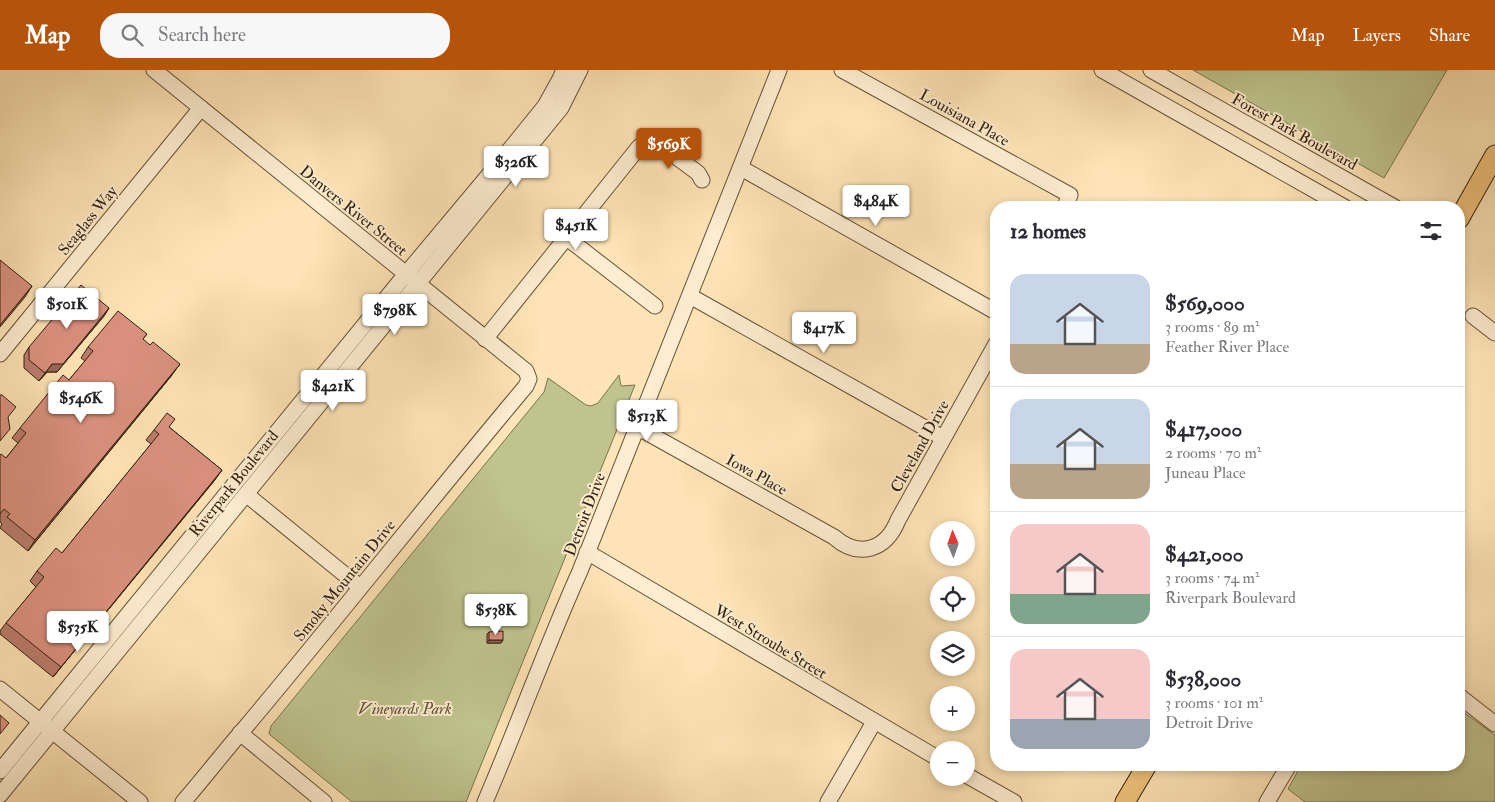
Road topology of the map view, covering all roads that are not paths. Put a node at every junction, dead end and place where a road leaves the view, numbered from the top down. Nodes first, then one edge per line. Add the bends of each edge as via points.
1 (154, 70) edge
2 (564, 70) edge
3 (580, 70) edge
4 (780, 70) edge
5 (842, 70) edge
6 (1102, 70) edge
7 (1151, 70) edge
8 (201, 108) junction
9 (1495, 155) edge
10 (741, 168) junction
11 (702, 180) dead end
12 (1067, 201) edge
13 (1334, 201) edge
14 (1384, 201) edge
15 (1465, 208) edge
16 (567, 238) junction
17 (406, 274) junction
18 (418, 284) junction
19 (690, 296) junction
20 (655, 306) dead end
21 (990, 309) edge
22 (1473, 316) dead end
23 (1495, 333) edge
24 (486, 339) junction
25 (0, 354) edge
26 (990, 355) edge
27 (529, 379) joint
28 (637, 427) junction
29 (944, 438) junction
30 (247, 495) junction
31 (861, 549) joint
32 (587, 552) junction
33 (360, 587) junction
34 (0, 690) edge
35 (1465, 701) edge
36 (874, 722) junction
37 (1495, 724) edge
38 (47, 726) junction
39 (240, 734) junction
40 (930, 754) edge
41 (0, 771) edge
42 (1143, 771) edge
43 (1285, 771) edge
44 (975, 779) edge
45 (0, 795) edge
46 (140, 802) edge
47 (183, 802) edge
48 (324, 802) edge
49 (486, 802) edge
50 (828, 802) edge
51 (1014, 802) edge
52 (1125, 802) edge
53 (1267, 802) edge

1 - 8 street, Danvers River Street
2 - 17 street, Riverpark Boulevard via 544,106
3 - 18 street, Riverpark Boulevard via 561,108
4 - 10 street, Detroit Drive
5 - 12 street, Louisiana Place
6 - 13 street
7 - 14 street, Forest Park Boulevard
8 - 17 street, Danvers River Street
8 - 25 street, Seaglass Way
9 - 15 main road
10 - 19 street, Detroit Drive
10 - 21 street
11 - 16 street via 698,173 656,142 647,141
16 - 20 street
16 - 24 street
17 - 18 street, Danvers River Street
17 - 38 street, Riverpark Boulevard
18 - 24 street, Danvers River Street
18 - 30 street, Riverpark Boulevard
19 - 28 street, Detroit Drive
19 - 29 street
22 - 23 street
24 - 27 street, Danvers River Street via 526,371
26 - 29 street, Cleveland Drive
27 - 33 street, Smoky Mountain Drive
28 - 31 street, Iowa Place via 845,545
28 - 32 street, Detroit Drive
29 - 31 street, Cleveland Drive via 893,532 877,546
30 - 33 street
30 - 38 street, Riverpark Boulevard
32 - 36 street, West Stroube Street
32 - 49 street, Detroit Drive
33 - 39 street, Smoky Mountain Drive
34 - 38 street
35 - 37 street
36 - 40 street, West Stroube Street
36 - 50 street
38 - 41 street, Riverpark Boulevard
38 - 45 street, Riverpark Boulevard
38 - 46 street
39 - 47 street, Smoky Mountain Drive
39 - 48 street
42 - 52 main road
43 - 53 street
44 - 51 street

